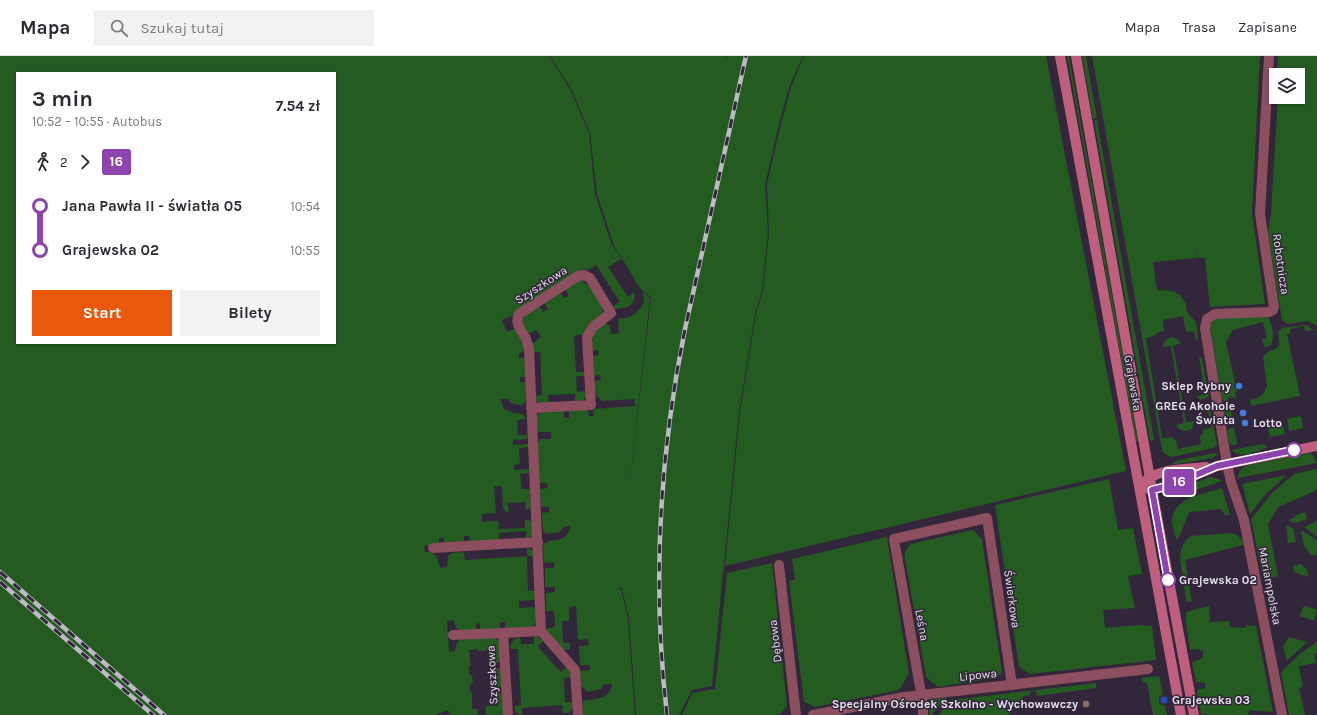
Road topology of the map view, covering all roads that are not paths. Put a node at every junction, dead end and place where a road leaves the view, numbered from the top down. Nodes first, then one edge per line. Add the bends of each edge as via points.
1 (1060, 56) edge
2 (1076, 56) edge
3 (1269, 56) edge
4 (531, 408) junction
5 (1317, 446) edge
6 (1222, 465) junction
7 (1150, 477) junction
8 (1138, 485) junction
9 (1152, 490) junction
10 (987, 518) joint
11 (538, 542) junction
12 (432, 548) dead end
13 (779, 565) dead end
14 (541, 631) junction
15 (503, 633) junction
16 (453, 635) dead end
17 (1148, 669) dead end
18 (1012, 685) junction
19 (921, 695) junction
20 (508, 715) edge
21 (578, 715) edge
22 (796, 715) edge
23 (813, 715) edge
24 (923, 715) edge
25 (1181, 715) edge
26 (1194, 715) edge
27 (1282, 715) edge

1 - 8 main road, Grajewska
2 - 7 main road, Grajewska
3 - 6 street, Robotnicza via 1260,214 1274,307 1269,312 1215,314 1210,316 1205,324
4 - 4 street, Szyszkowa via 527,340 517,319 519,314 578,276 584,275 590,278 611,313 593,327 587,337 591,405
4 - 11 street, Szyszkowa
5 - 6 main road
6 - 7 main road via 1168,471
6 - 9 main road via 1172,485
6 - 27 street, Mariampolska via 1231,482 1244,520
7 - 8 main road
7 - 9 main road, Grajewska
8 - 9 main road
8 - 25 main road, Grajewska
9 - 26 main road, Grajewska
10 - 18 street, Świerkowa
10 - 19 street, Leśna via 894,539
11 - 12 street
11 - 14 street, Szyszkowa
13 - 22 street, Dębowa
14 - 15 street, Szyszkowa
14 - 21 street via 575,670
15 - 16 street, Szyszkowa
15 - 20 street, Szyszkowa
17 - 18 street, Lipowa
18 - 19 street, Lipowa
19 - 23 street, Lipowa
19 - 24 street, Leśna

